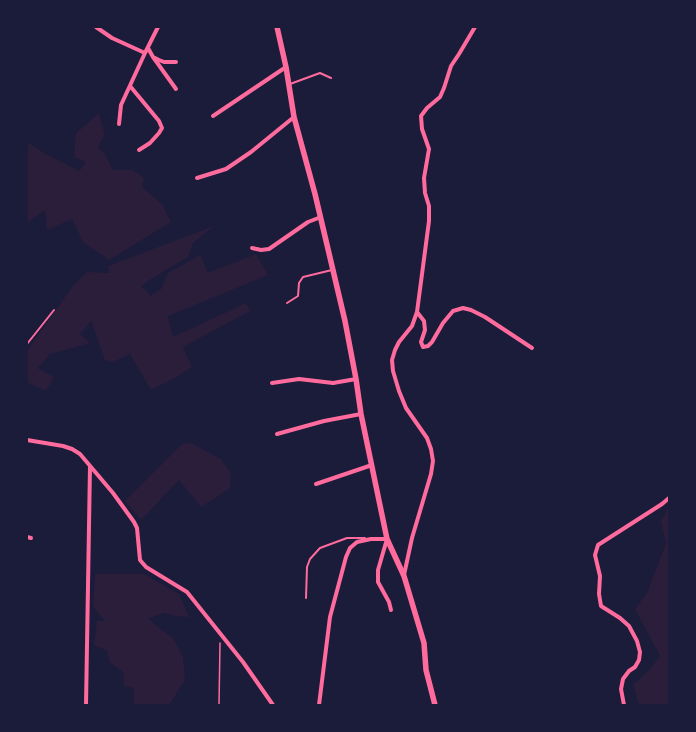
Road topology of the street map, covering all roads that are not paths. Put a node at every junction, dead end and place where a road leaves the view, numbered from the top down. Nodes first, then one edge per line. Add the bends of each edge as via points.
1 (96, 27) edge
2 (158, 27) edge
3 (277, 27) edge
4 (475, 27) edge
5 (148, 48) junction
6 (145, 53) junction
7 (153, 57) junction
8 (176, 62) dead end
9 (286, 67) junction
10 (331, 78) dead end
11 (289, 85) junction
12 (130, 86) junction
13 (176, 89) dead end
14 (212, 116) dead end
15 (294, 117) junction
16 (119, 124) dead end
17 (139, 150) dead end
18 (197, 178) dead end
19 (321, 217) junction
20 (252, 248) dead end
21 (333, 270) junction
22 (287, 303) dead end
23 (54, 310) dead end
24 (417, 312) junction
25 (27, 344) edge
26 (532, 348) dead end
27 (356, 380) junction
28 (272, 383) dead end
29 (361, 414) junction
30 (277, 434) dead end
31 (27, 440) edge
32 (90, 465) junction
33 (372, 465) junction
34 (316, 484) dead end
35 (669, 498) edge
36 (370, 539) junction
37 (387, 539) junction
38 (404, 576) junction
39 (306, 598) dead end
40 (391, 610) dead end
41 (436, 704) edge
42 (86, 705) edge
43 (273, 705) edge
44 (319, 705) edge
45 (624, 705) edge

1 - 6 street via 112,38
2 - 5 street
3 - 9 street
4 - 24 street via 450,66 440,97 420,116 430,149 424,178 429,221
5 - 6 street
5 - 7 street
6 - 12 street
7 - 8 street via 164,62
7 - 13 street
9 - 11 street
9 - 14 street
10 - 11 lane via 320,73
11 - 15 street
12 - 16 street via 121,105
12 - 17 street via 162,128 150,143
15 - 18 street via 226,169
15 - 19 street
19 - 20 street via 308,222 269,249
19 - 21 street
21 - 22 lane via 303,277 299,283 298,296
21 - 27 street
23 - 25 lane
24 - 26 street via 424,321 425,330 421,342 423,347 432,342 453,311 463,308 485,317
24 - 38 street via 412,326 399,342 392,360 399,391 406,408 427,438 432,461
27 - 28 street via 333,383 299,379
27 - 29 street
29 - 30 street
29 - 33 street
31 - 32 street via 43,441 72,449
32 - 42 street
32 - 43 street via 134,522 137,528 140,560 146,568 187,592
33 - 34 street
33 - 37 street
35 - 45 street via 598,545 595,555 600,576 601,606 629,626 640,652 635,667 623,679 621,689
36 - 37 street
36 - 39 lane via 347,538 320,548 307,566
36 - 44 street via 357,542 350,548 346,557 330,618
37 - 38 street
37 - 40 street via 378,570 378,582
38 - 41 street via 424,643 426,670

